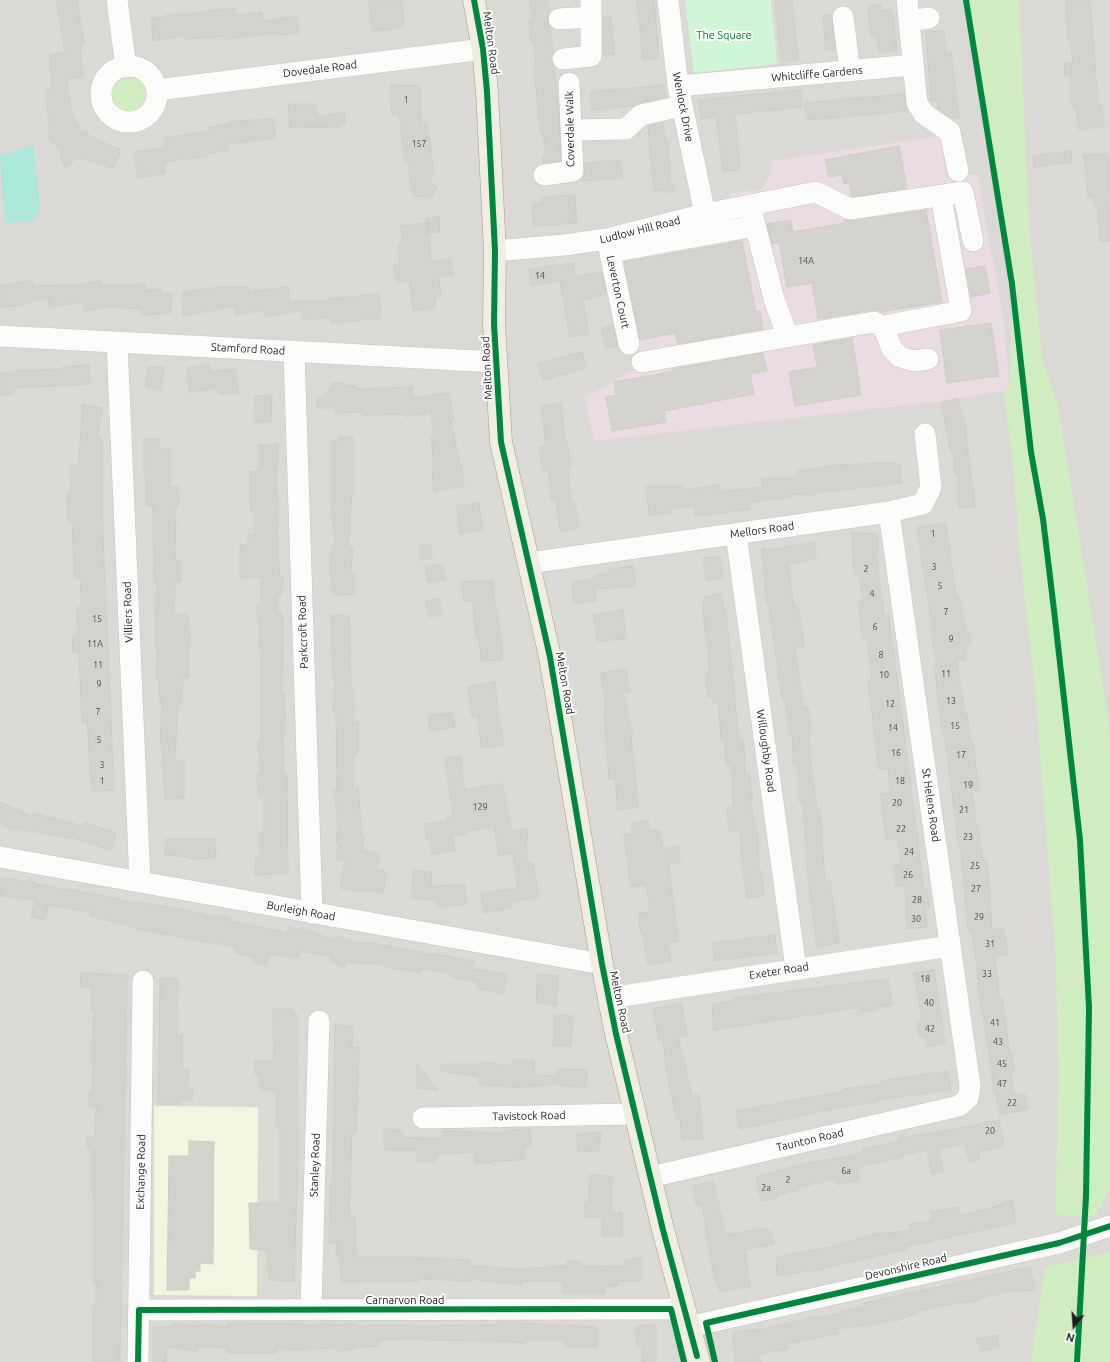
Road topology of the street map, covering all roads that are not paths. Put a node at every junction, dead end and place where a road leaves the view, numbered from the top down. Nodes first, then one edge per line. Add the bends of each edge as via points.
1 (117, 0) edge
2 (474, 0) edge
3 (668, 0) edge
4 (907, 0) edge
5 (591, 9) edge
6 (843, 17) dead end
7 (559, 19) dead end
8 (483, 49) junction
9 (563, 59) dead end
10 (913, 65) junction
11 (126, 67) junction
12 (850, 71) junction
13 (569, 83) dead end
14 (157, 90) junction
15 (680, 96) junction
16 (571, 130) junction
17 (958, 170) dead end
18 (544, 175) dead end
19 (941, 196) junction
20 (750, 205) junction
21 (705, 214) junction
22 (755, 226) junction
23 (662, 234) junction
24 (973, 241) dead end
25 (614, 244) junction
26 (495, 251) junction
27 (883, 326) junction
28 (0, 336) edge
29 (788, 337) junction
30 (117, 342) junction
31 (629, 344) dead end
32 (294, 351) junction
33 (928, 359) dead end
34 (496, 362) junction
35 (642, 362) dead end
36 (925, 434) dead end
37 (889, 512) junction
38 (736, 534) junction
39 (529, 563) junction
40 (0, 857) edge
41 (140, 882) junction
42 (312, 913) junction
43 (950, 946) junction
44 (602, 964) junction
45 (796, 969) junction
46 (143, 981) dead end
47 (609, 998) junction
48 (319, 1021) dead end
49 (968, 1098) joint
50 (634, 1114) junction
51 (423, 1118) dead end
52 (650, 1177) junction
53 (1110, 1226) edge
54 (682, 1306) junction
55 (139, 1310) junction
56 (311, 1310) junction
57 (688, 1327) junction
58 (138, 1362) edge
59 (699, 1362) edge

1 - 11 street
2 - 8 main road, Melton Road
3 - 15 street, Wenlock Drive
4 - 10 street via 919,20
5 - 7 street
5 - 9 street via 591,56
6 - 12 street
8 - 14 street, Dovedale Road
8 - 26 main road, Melton Road
10 - 12 street, Whitcliffe Gardens
10 - 17 street via 917,103 924,114 950,132
11 - 14 street via 143,70 154,82
11 - 14 street via 110,74 102,89 104,106 116,119 133,122 145,117 154,107
12 - 15 street, Whitcliffe Gardens
13 - 16 street, Coverdale Walk
15 - 16 street, Whitcliffe Gardens via 641,115 626,129
15 - 21 street, Wenlock Drive
16 - 18 street, Coverdale Walk via 573,171
19 - 20 street, Ludlow Hill Road via 850,208 816,192 781,192
19 - 24 street, Ludlow Hill Road via 964,192
19 - 27 street via 960,311
20 - 21 street, Ludlow Hill Road
20 - 22 street
21 - 23 street, Ludlow Hill Road
22 - 23 street
22 - 29 street via 774,299
23 - 25 street, Ludlow Hill Road
25 - 26 street, Ludlow Hill Road
25 - 31 street, Leverton Court
26 - 34 main road, Melton Road
27 - 29 street via 874,322
27 - 33 street via 892,349 900,357 914,361
28 - 30 street, Stamford Road
29 - 35 street
30 - 32 street, Stamford Road
30 - 41 street, Villiers Road
32 - 34 street, Stamford Road
32 - 42 street, Parkcroft Road
34 - 39 main road, Melton Road via 501,442
36 - 37 street, Mellors Road via 931,487 923,504
37 - 38 street, Mellors Road
37 - 43 street, St Helens Road
38 - 39 street, Mellors Road
38 - 45 street, Willoughby Road
39 - 44 main road, Melton Road via 556,685
40 - 41 street, Burleigh Road
41 - 42 street, Burleigh Road
42 - 44 street, Burleigh Road
43 - 45 street, Exeter Road
43 - 49 street, St Helens Road via 970,1086
44 - 47 main road, Melton Road
45 - 47 street, Exeter Road
46 - 55 street, Exchange Road
47 - 50 main road, Melton Road
48 - 56 street, Stanley Road
49 - 52 street, Taunton Road via 959,1106
50 - 51 street, Tavistock Road
50 - 52 main road, Melton Road
52 - 54 main road, Melton Road
53 - 57 street, Devonshire Road via 1059,1243
54 - 56 street, Carnarvon Road via 671,1309
54 - 57 main road, Melton Road
55 - 56 street, Carnarvon Road
55 - 58 street, Exchange Road
57 - 59 main road, Melton Road

